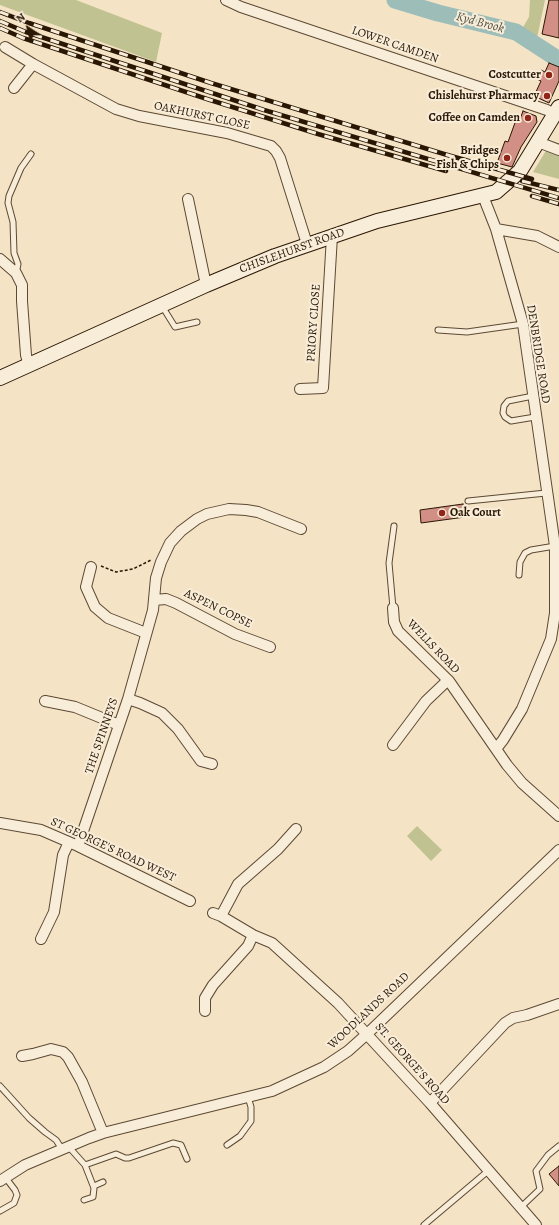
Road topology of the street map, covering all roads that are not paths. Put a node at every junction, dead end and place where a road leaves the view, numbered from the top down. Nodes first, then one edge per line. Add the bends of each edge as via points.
1 (226, 0) edge
2 (242, 3) edge
3 (5, 47) dead end
4 (33, 64) junction
5 (14, 88) dead end
6 (557, 111) edge
7 (538, 142) junction
8 (559, 150) edge
9 (31, 154) dead end
10 (483, 196) junction
11 (188, 199) dead end
12 (496, 228) junction
13 (332, 236) junction
14 (307, 244) junction
15 (559, 247) edge
16 (0, 259) edge
17 (14, 272) junction
18 (206, 285) junction
19 (162, 305) junction
20 (197, 322) dead end
21 (522, 324) junction
22 (438, 330) dead end
23 (29, 366) junction
24 (0, 378) edge
25 (300, 389) dead end
26 (532, 396) junction
27 (535, 417) junction
28 (546, 493) junction
29 (468, 501) dead end
30 (394, 526) dead end
31 (301, 529) dead end
32 (555, 546) junction
33 (91, 567) road end
34 (519, 574) dead end
35 (154, 600) junction
36 (393, 608) joint
37 (146, 633) junction
38 (270, 647) dead end
39 (448, 680) junction
40 (128, 699) junction
41 (45, 701) dead end
42 (119, 725) junction
43 (393, 745) dead end
44 (496, 749) junction
45 (212, 764) dead end
46 (559, 816) edge
47 (0, 823) edge
48 (296, 829) dead end
49 (73, 844) junction
50 (559, 850) edge
51 (190, 901) dead end
52 (253, 935) junction
53 (41, 939) dead end
54 (559, 1004) edge
55 (205, 1011) dead end
56 (367, 1034) junction
57 (22, 1056) dead end
58 (0, 1086) edge
59 (248, 1097) junction
60 (430, 1103) junction
61 (103, 1133) junction
62 (227, 1145) dead end
63 (559, 1146) edge
64 (65, 1147) junction
65 (187, 1159) dead end
66 (85, 1165) junction
67 (488, 1171) junction
68 (3, 1179) edge
69 (103, 1182) dead end
70 (94, 1186) junction
71 (84, 1200) dead end
72 (520, 1208) junction
73 (0, 1211) edge
74 (424, 1225) edge
75 (536, 1225) edge

1 - 2 street, LOWER CAMDEN
2 - 6 street, LOWER CAMDEN via 540,108
3 - 4 street, OAKHURST CLOSE
4 - 5 street
4 - 14 street, OAKHURST CLOSE via 116,109 227,133 271,146 280,158
6 - 7 main road, CHISLEHURST ROAD
7 - 8 street
7 - 10 main road, CHISLEHURST ROAD via 520,171 496,192
9 - 17 lane via 21,168 9,196 14,253 18,264
10 - 12 street, DENBRIDGE ROAD
10 - 13 main road, CHISLEHURST ROAD via 377,222
11 - 18 street
12 - 15 street via 537,236
12 - 21 street, DENBRIDGE ROAD
13 - 14 main road, CHISLEHURST ROAD
13 - 25 street, PRIORY CLOSE via 323,388
14 - 18 main road, CHISLEHURST ROAD
16 - 17 street
17 - 23 street via 22,285 26,355
18 - 19 main road, CHISLEHURST ROAD
19 - 20 lane via 175,327
19 - 23 main road, CHISLEHURST ROAD
21 - 22 lane via 467,332
21 - 26 street, DENBRIDGE ROAD
23 - 24 main road, CHISLEHURST ROAD
26 - 27 street, DENBRIDGE ROAD
26 - 27 lane via 508,401 503,413 511,421
27 - 28 street, DENBRIDGE ROAD
28 - 29 lane
28 - 32 street, DENBRIDGE ROAD
30 - 36 lane, WELLS ROAD via 389,563
31 - 35 street, THE SPINNEYS via 258,512 246,510 229,509 207,514 174,536 170,542 156,578
32 - 34 lane via 525,553 520,562
32 - 44 street, DENBRIDGE ROAD via 555,613 551,639 522,709
33 - 37 street via 86,587 95,607 108,618
35 - 37 street, THE SPINNEYS
35 - 38 street, ASPEN COPSE via 166,599 176,603 235,634
36 - 39 street, WELLS ROAD via 398,631
37 - 40 street, THE SPINNEYS
39 - 43 street via 426,701
39 - 44 street, WELLS ROAD
40 - 42 street, THE SPINNEYS
40 - 45 street via 162,713 178,729 202,761
41 - 42 street via 74,707
42 - 49 street, THE SPINNEYS
44 - 46 street via 522,783
47 - 49 street, ST GEORGE'S ROAD WEST via 42,830
48 - 52 street, ST. GEORGE'S ROAD via 278,849 238,884 217,915
49 - 51 street, ST GEORGE'S ROAD WEST
49 - 53 street, THE SPINNEYS via 63,855 54,912
50 - 56 street, WOODLANDS ROAD
52 - 55 street via 248,946 213,985 205,998
52 - 56 street, ST. GEORGE'S ROAD via 272,943 338,1003
54 - 60 street via 513,1018 505,1023
56 - 59 street, WOODLANDS ROAD via 324,1067 272,1091
56 - 60 street, ST. GEORGE'S ROAD
57 - 61 street via 51,1049 63,1052 82,1082
58 - 64 lane via 29,1118
59 - 61 street, WOODLANDS ROAD
59 - 62 lane via 251,1107 250,1121 240,1136
60 - 67 street, ST. GEORGE'S ROAD
61 - 64 street, WOODLANDS ROAD
63 - 72 lane via 548,1155 536,1171 540,1189
64 - 66 lane
64 - 68 street, WOODLANDS ROAD via 25,1165
65 - 66 lane via 181,1145 173,1143 129,1158 116,1154
66 - 70 lane
67 - 72 street, ST. GEORGE'S ROAD
67 - 74 lane
68 - 73 lane via 17,1195 14,1203
69 - 70 lane
70 - 71 lane via 93,1197
72 - 75 street, ST. GEORGE'S ROAD

